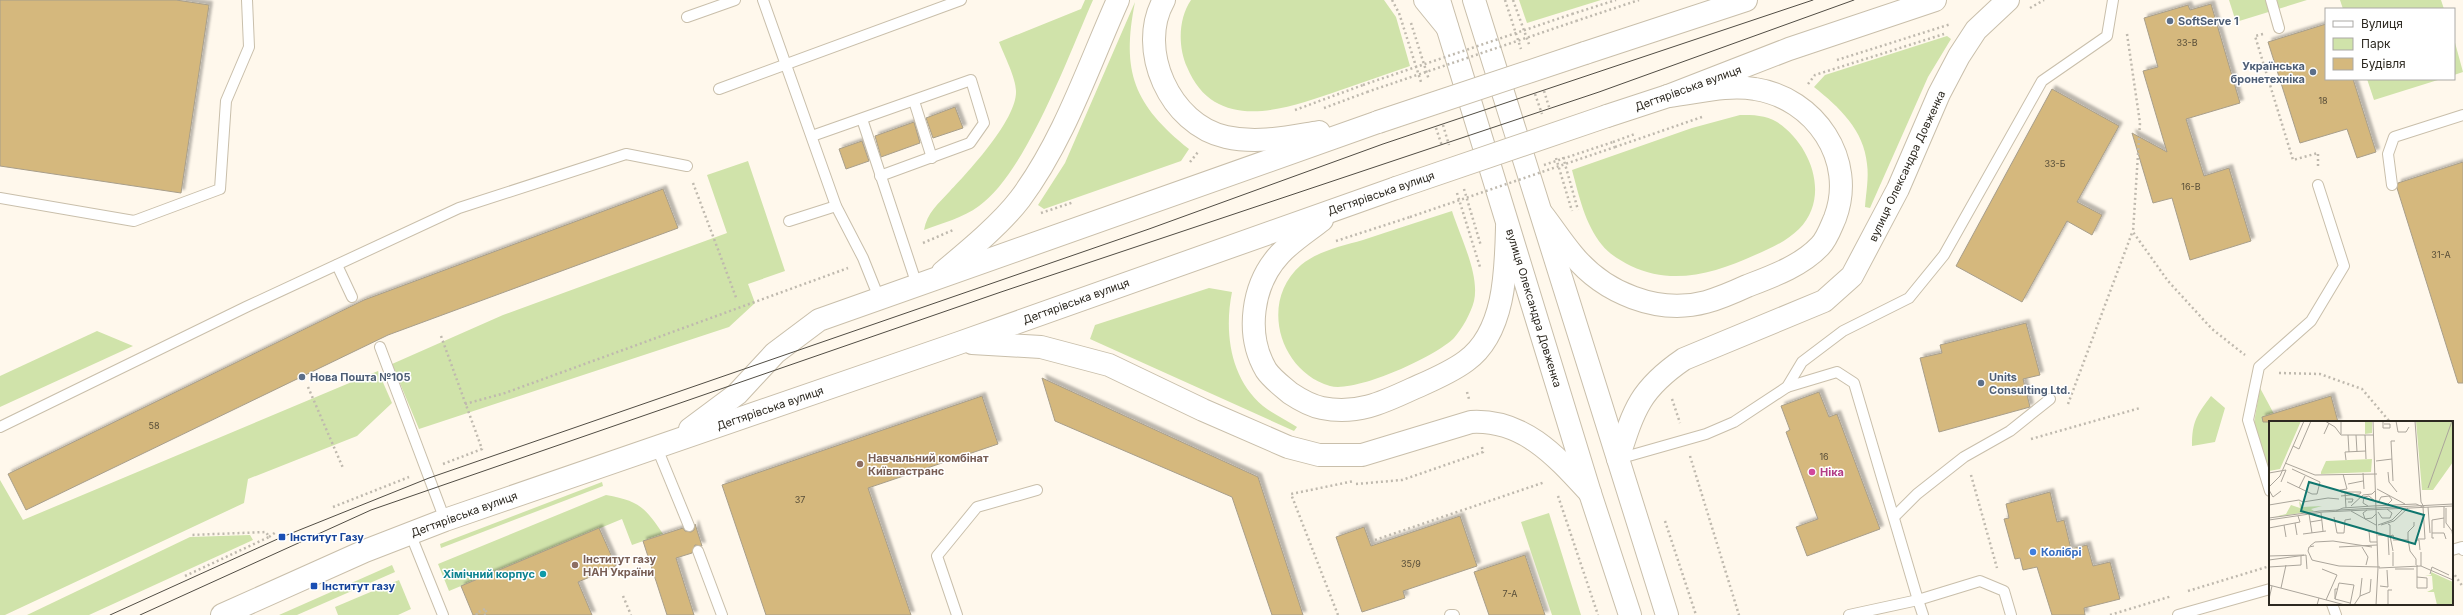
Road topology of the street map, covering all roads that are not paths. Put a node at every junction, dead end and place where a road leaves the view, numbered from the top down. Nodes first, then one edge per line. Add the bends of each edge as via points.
1 (247, 0) edge
2 (735, 0) edge
3 (763, 0) edge
4 (961, 0) edge
5 (1118, 0) edge
6 (1164, 0) edge
7 (1425, 0) edge
8 (1439, 0) edge
9 (1696, 0) edge
10 (1746, 0) edge
11 (1935, 0) edge
12 (2008, 0) edge
13 (2112, 0) edge
14 (2271, 0) edge
15 (1478, 5) edge
16 (688, 17) dead end
17 (1447, 27) junction
18 (2279, 28) dead end
19 (1641, 34) junction
20 (786, 65) junction
21 (720, 90) dead end
22 (1668, 96) junction
23 (914, 101) junction
24 (2463, 115) edge
25 (862, 119) junction
26 (1378, 122) junction
27 (812, 136) junction
28 (932, 158) junction
29 (687, 166) road end
30 (880, 176) junction
31 (2318, 185) road end
32 (2392, 185) dead end
33 (0, 198) edge
34 (836, 206) junction
35 (1341, 206) junction
36 (1538, 207) junction
37 (1507, 220) junction
38 (789, 221) dead end
39 (337, 265) junction
40 (926, 282) junction
41 (352, 296) dead end
42 (879, 298) junction
43 (959, 343) junction
44 (380, 347) dead end
45 (1787, 387) junction
46 (2050, 399) dead end
47 (0, 428) edge
48 (666, 444) junction
49 (1618, 458) junction
50 (2269, 488) edge
51 (1036, 490) dead end
52 (1590, 493) junction
53 (1894, 517) junction
54 (445, 520) junction
55 (689, 526) dead end
56 (410, 534) junction
57 (698, 551) dead end
58 (2269, 589) edge
59 (1918, 600) junction
60 (2332, 605) edge
61 (1877, 611) edge
62 (222, 615) edge
63 (443, 615) edge
64 (722, 615) edge
65 (958, 615) edge
66 (1450, 615) edge
67 (1454, 615) edge
68 (1630, 615) edge
69 (1668, 615) edge
70 (1849, 615) edge
71 (1923, 615) edge
72 (2011, 615) edge
73 (2178, 615) edge
74 (2336, 615) edge

1 - 33 lane via 249,47 226,101 220,189 134,221
2 - 16 lane
3 - 20 lane
4 - 20 lane
5 - 40 main road via 1054,145 1019,200
6 - 26 main road via 1160,6 1155,31 1155,56 1160,76 1180,108 1212,132 1247,140 1274,140
7 - 17 main road
8 - 17 main road, вулиця Олександра Довженка
9 - 19 main road
10 - 19 main road
11 - 22 main road, Дегтярівська вулиця via 1789,49
12 - 49 main road, вулиця Олександра Довженка via 1973,35 1939,94 1898,189 1852,276 1824,300 1684,359 1666,372 1651,386 1632,413
13 - 45 lane via 2107,36 2042,81 1944,255 1909,298 1843,331 1802,362
14 - 18 lane
15 - 36 main road
17 - 37 main road, вулиця Олександра Довженка
19 - 26 main road, bridge
20 - 21 lane
20 - 27 lane
22 - 35 main road, Дегтярівська вулиця, bridge
22 - 36 main road via 1725,89 1755,89 1793,103 1813,116 1826,132 1836,155 1842,191 1837,214 1821,245 1785,271 1706,302 1672,306 1652,304 1620,292 1593,275 1573,256
23 - 25 lane
23 - 28 lane
23 - 28 lane via 971,80 984,123 970,143
24 - 32 lane via 2394,137 2388,154
25 - 27 lane
25 - 30 lane
26 - 40 main road
27 - 34 lane
28 - 30 lane
29 - 39 lane via 626,154 459,208
30 - 40 lane via 904,249
31 - 50 lane via 2344,266 2311,321 2259,367 2248,420
34 - 38 lane
34 - 42 lane
35 - 37 main road via 1279,255 1265,279 1253,314 1254,334 1266,370 1281,386 1296,397 1321,408 1344,410 1366,408 1434,379 1467,361 1495,320 1503,293
35 - 43 main road, Дегтярівська вулиця
36 - 49 main road
37 - 52 main road, вулиця Олександра Довженка
39 - 41 lane
39 - 47 lane
40 - 42 main road
42 - 48 main road via 819,320 775,353 737,394
43 - 48 main road, Дегтярівська вулиця
43 - 52 main road via 1040,347 1109,365 1288,447 1319,455 1362,455 1471,422 1508,426 1533,438 1552,453
44 - 54 lane
45 - 49 lane via 1734,422 1706,434
45 - 53 lane via 1837,372 1854,383
46 - 53 lane via 2010,431 1958,462 1917,494
48 - 54 main road, Дегтярівська вулиця
48 - 55 lane
49 - 69 main road
51 - 65 lane via 977,507 937,556
52 - 68 main road, вулиця Олександра Довженка
53 - 59 lane
54 - 56 main road, Дегтярівська вулиця
56 - 62 main road, Дегтярівська вулиця via 303,577
56 - 63 lane
57 - 64 lane
58 - 73 lane
59 - 61 lane
59 - 71 lane
59 - 72 lane via 1980,581 2004,591
60 - 74 lane
61 - 70 lane
66 - 67 lane

